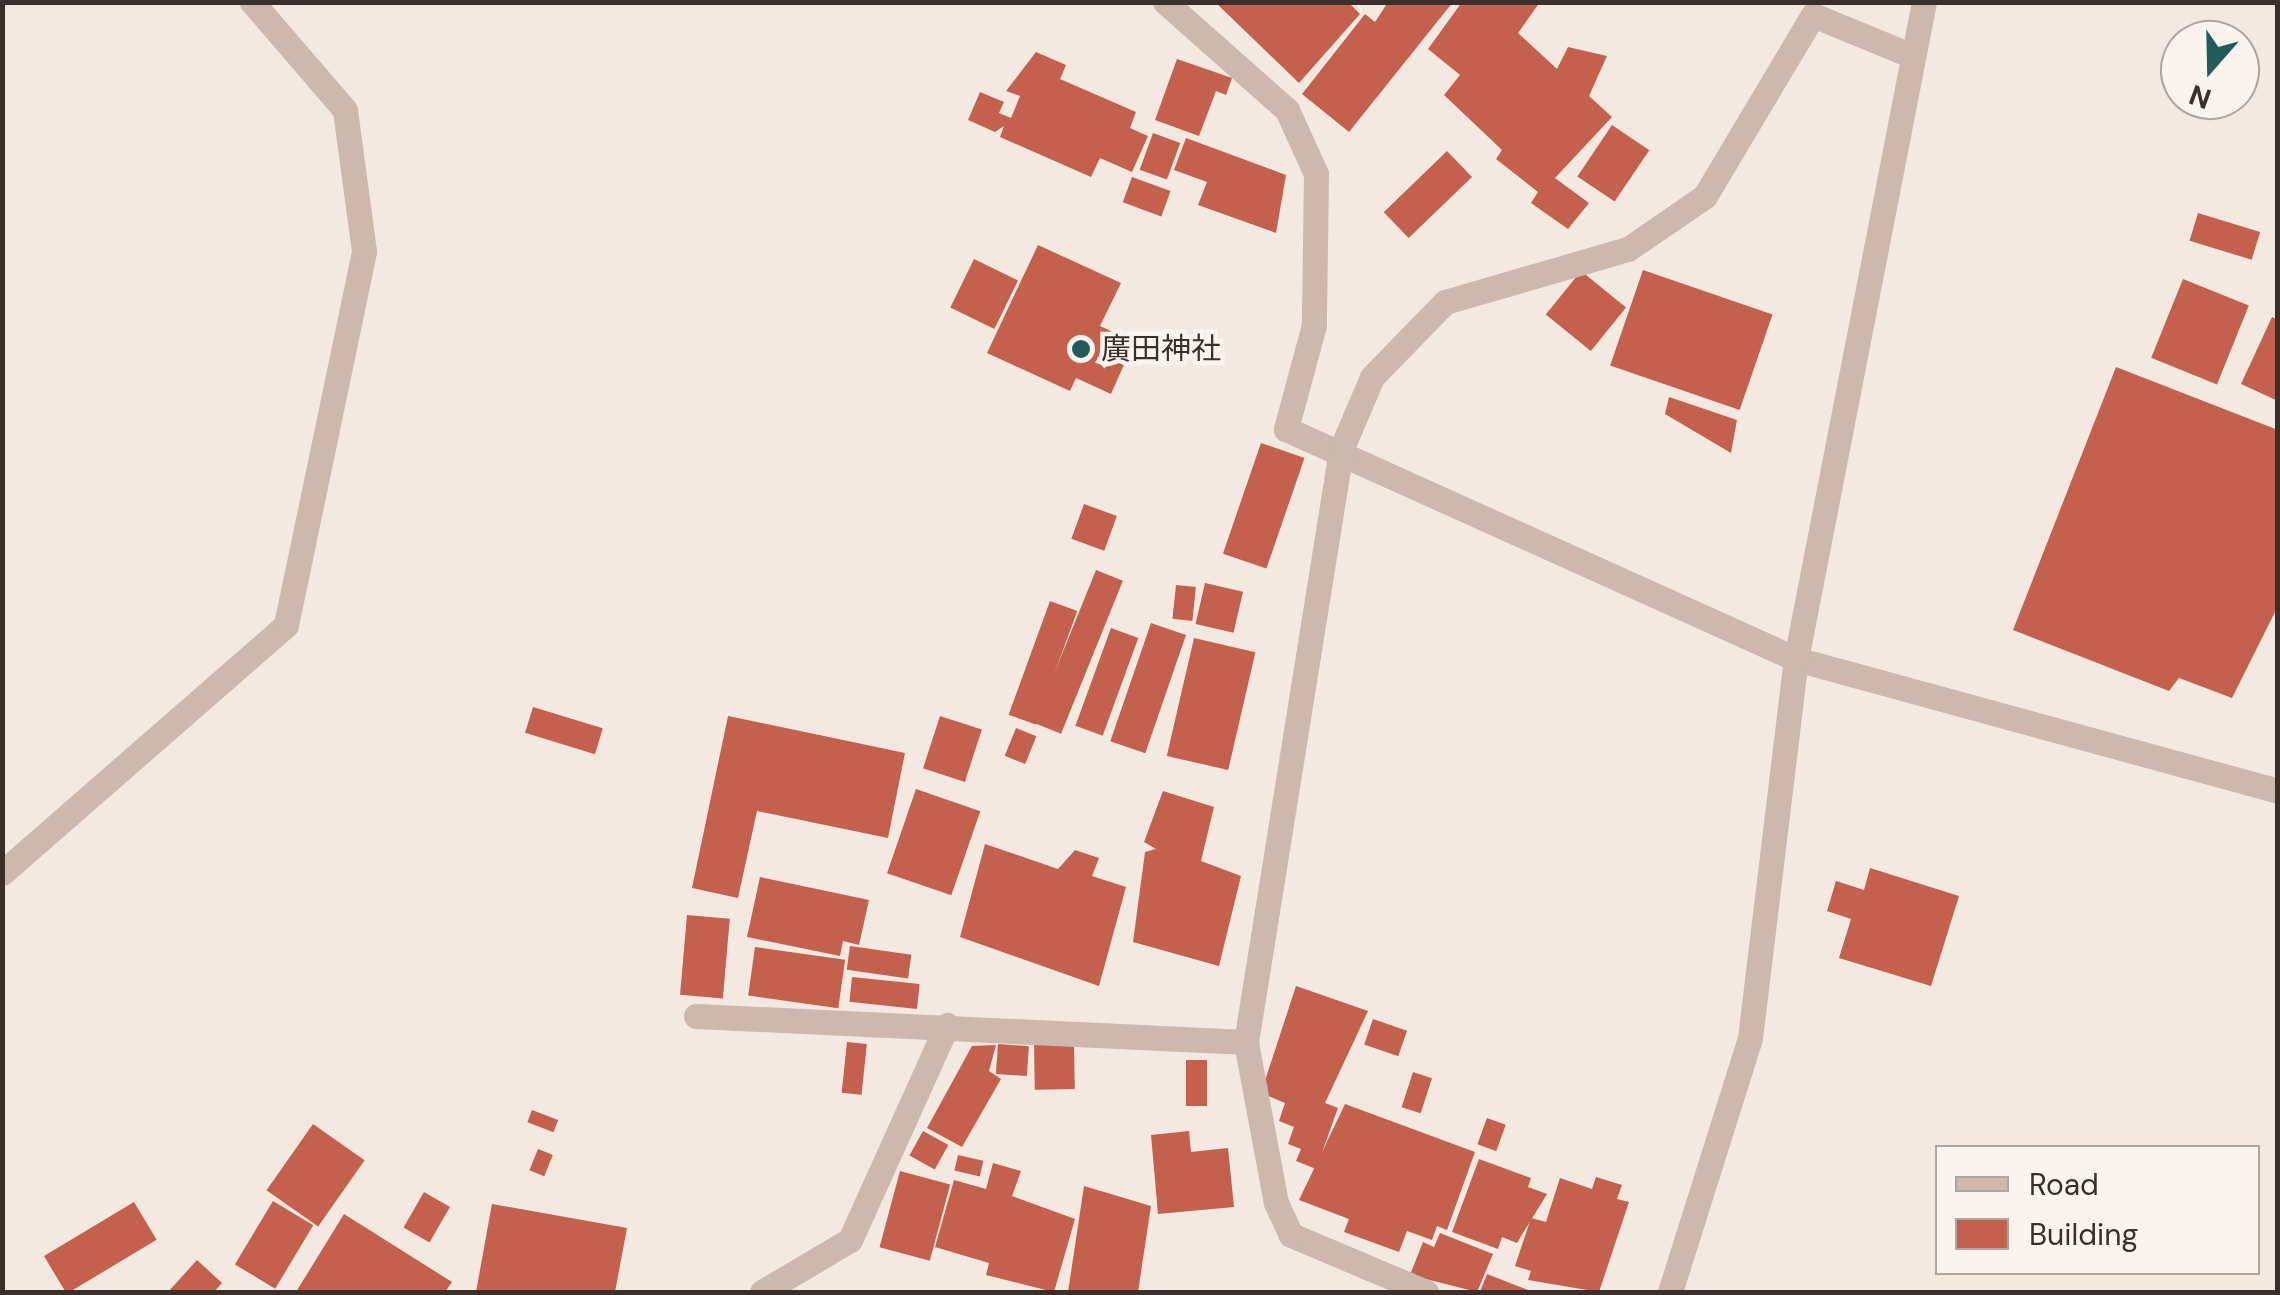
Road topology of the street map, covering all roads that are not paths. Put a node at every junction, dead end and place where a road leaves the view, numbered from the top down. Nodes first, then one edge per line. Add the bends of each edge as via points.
1 (252, 2) edge
2 (1165, 2) edge
3 (1924, 2) edge
4 (1910, 55) junction
5 (1341, 450) junction
6 (1796, 659) junction
7 (2278, 792) edge
8 (2, 872) edge
9 (696, 1016) dead end
10 (947, 1025) junction
11 (1246, 1042) junction
12 (762, 1292) edge
13 (1426, 1292) edge
14 (1670, 1292) edge

1 - 8 street via 345,110 364,251 286,625
2 - 5 street via 1288,110 1316,174 1314,325 1286,429
3 - 4 street
4 - 5 street via 1813,15 1705,196 1628,250 1444,302 1372,377
4 - 6 street
5 - 6 street
5 - 11 street
6 - 7 street
6 - 14 street via 1750,1038
9 - 10 street
10 - 11 street
10 - 12 street via 850,1240
11 - 13 street via 1276,1203 1291,1235

